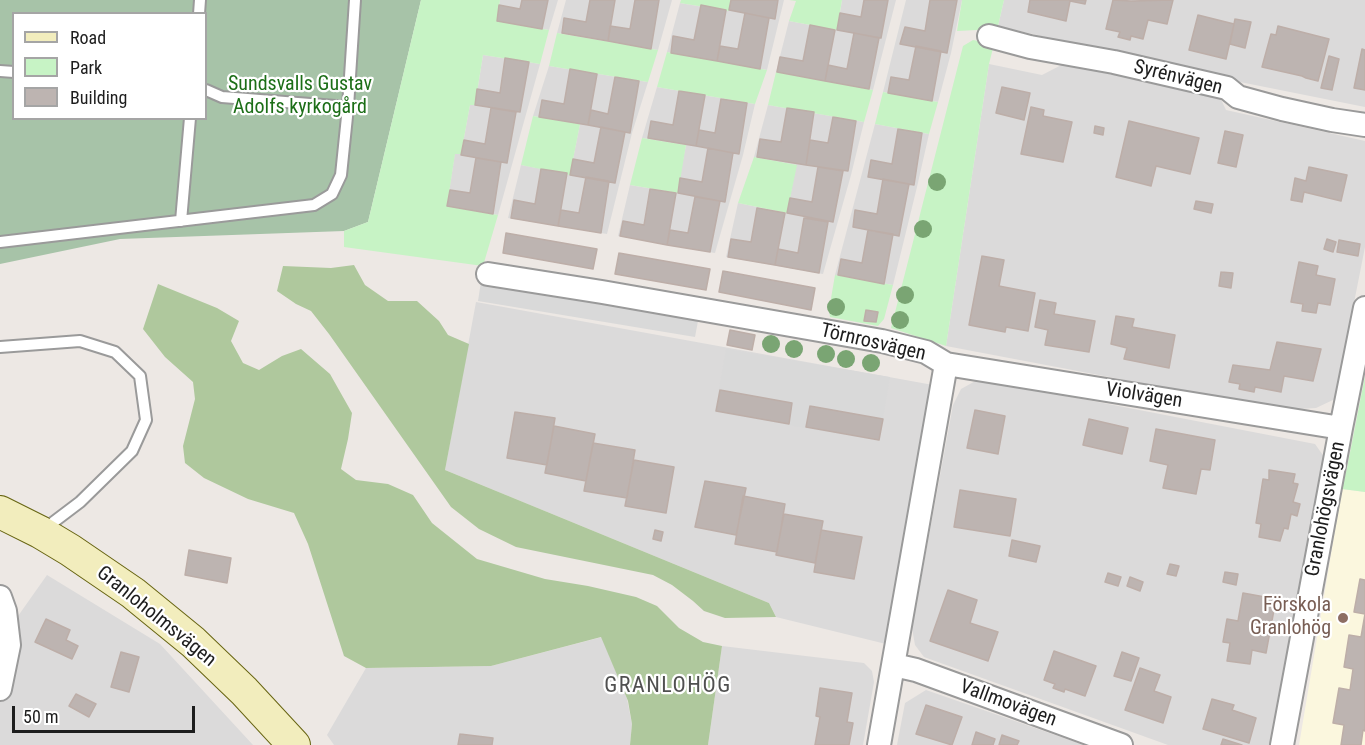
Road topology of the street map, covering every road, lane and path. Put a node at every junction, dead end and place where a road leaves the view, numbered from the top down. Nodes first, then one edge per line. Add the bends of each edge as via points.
1 (355, 0) edge
2 (989, 36) dead end
3 (207, 90) edge
4 (348, 107) junction
5 (190, 120) edge
6 (1365, 125) edge
7 (182, 221) junction
8 (0, 242) edge
9 (488, 274) dead end
10 (1365, 308) edge
11 (0, 347) edge
12 (946, 364) junction
13 (1341, 428) junction
14 (0, 512) edge
15 (40, 532) junction
16 (0, 597) edge
17 (894, 665) junction
18 (0, 689) edge
19 (294, 745) edge
20 (879, 745) edge
21 (1121, 745) edge
22 (1282, 745) edge

1 - 4 lane
2 - 6 street, Syrénvägen via 1227,88 1238,97 1282,109
3 - 4 lane via 222,97
4 - 7 lane via 341,175 332,194 314,205
5 - 7 lane
7 - 8 lane
9 - 12 street, Törnrosvägen via 882,341 926,352
10 - 13 street, Granlohögsvägen
11 - 15 lane via 80,341 115,352 140,376 146,420 132,452 80,502
12 - 13 street, Violvägen
12 - 17 street, Törnrosvägen
13 - 22 street, Granlohögsvägen
14 - 15 street, Granloholmsvägen
15 - 19 street, Granloholmsvägen via 133,593 193,642
16 - 18 street via 9,645
17 - 20 street, Törnrosvägen
17 - 21 street, Vallmovägen

